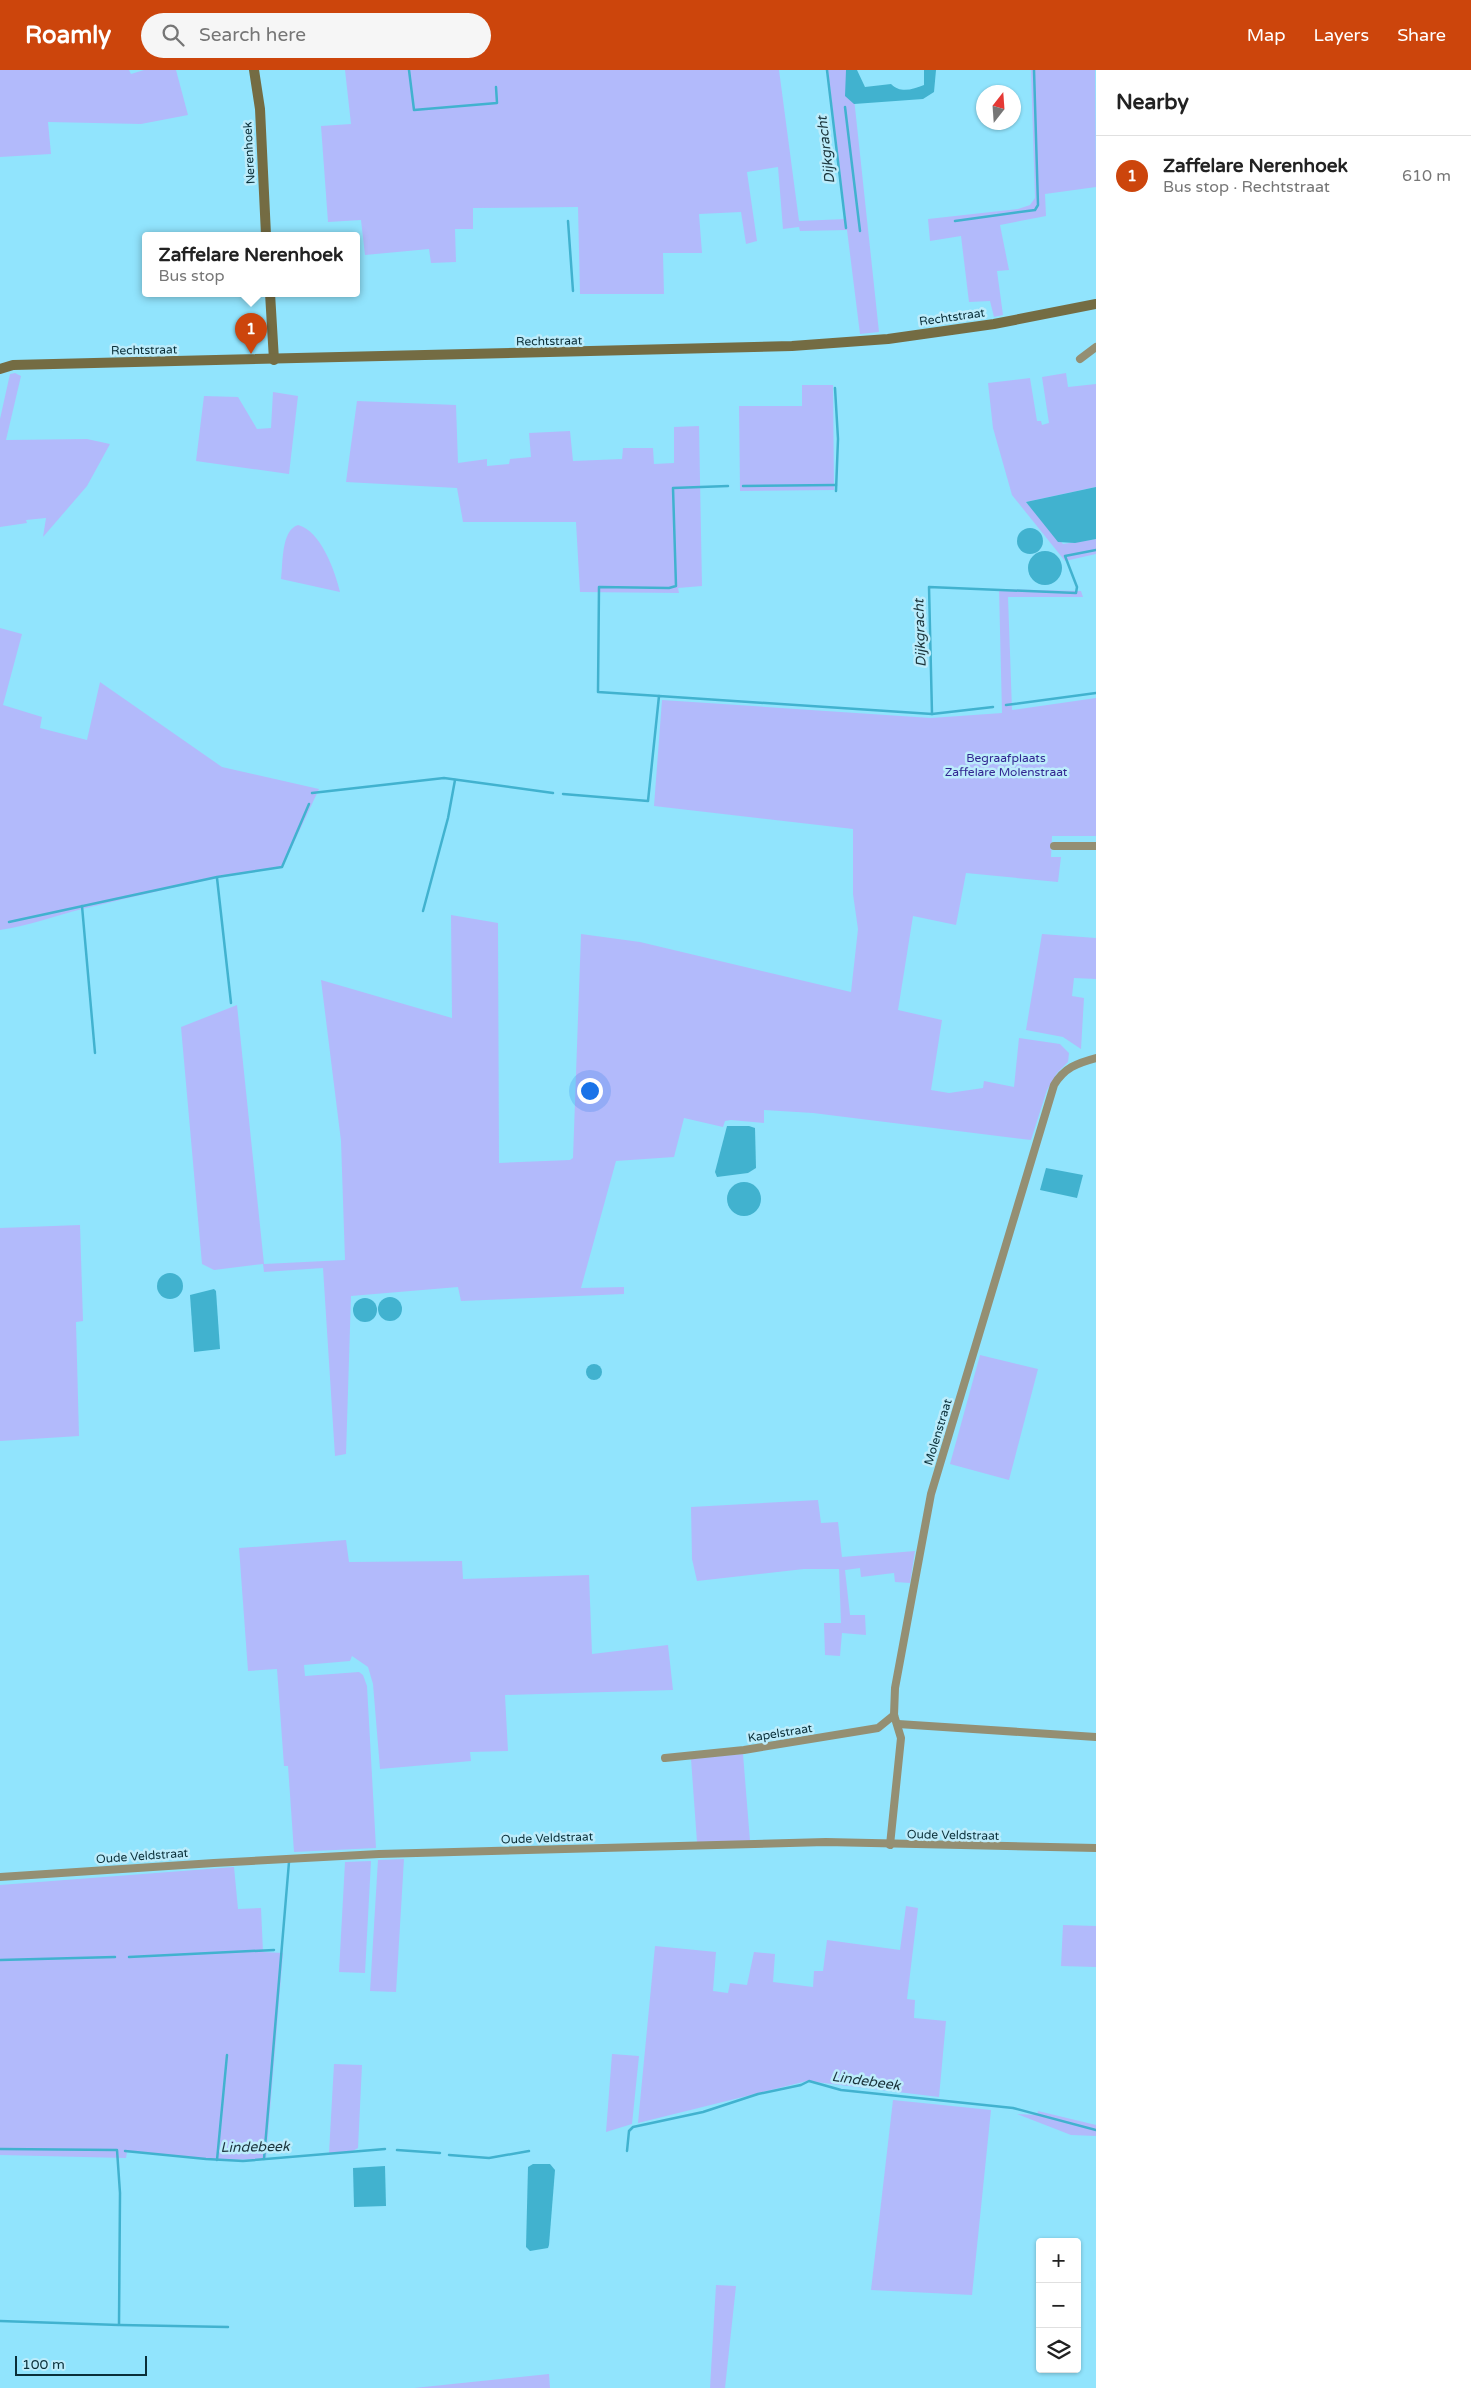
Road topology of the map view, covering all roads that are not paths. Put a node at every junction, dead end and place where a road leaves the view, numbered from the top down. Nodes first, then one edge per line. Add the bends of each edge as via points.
1 (254, 70) edge
2 (266, 232) edge
3 (270, 297) edge
4 (1096, 304) edge
5 (1096, 347) edge
6 (1080, 359) dead end
7 (274, 360) junction
8 (0, 368) edge
9 (1054, 846) dead end
10 (1096, 846) edge
11 (1096, 1058) edge
12 (894, 1715) junction
13 (898, 1724) junction
14 (1096, 1737) edge
15 (665, 1758) dead end
16 (890, 1845) junction
17 (1096, 1848) edge
18 (0, 1877) edge

1 - 2 street, Nerenhoek via 260,109
3 - 7 street
4 - 7 street, Rechtstraat via 994,324 888,339 802,345
5 - 6 street
7 - 8 street, Rechtstraat via 13,365
9 - 10 street
11 - 12 street, Molenstraat via 1069,1067 1054,1085 931,1494 895,1688
12 - 13 street, Molenstraat
12 - 15 street, Kapelstraat via 878,1728 744,1750
13 - 14 street
13 - 16 street, Molenstraat via 901,1738
16 - 17 street, Oude Veldstraat
16 - 18 street, Oude Veldstraat via 826,1842 371,1854

